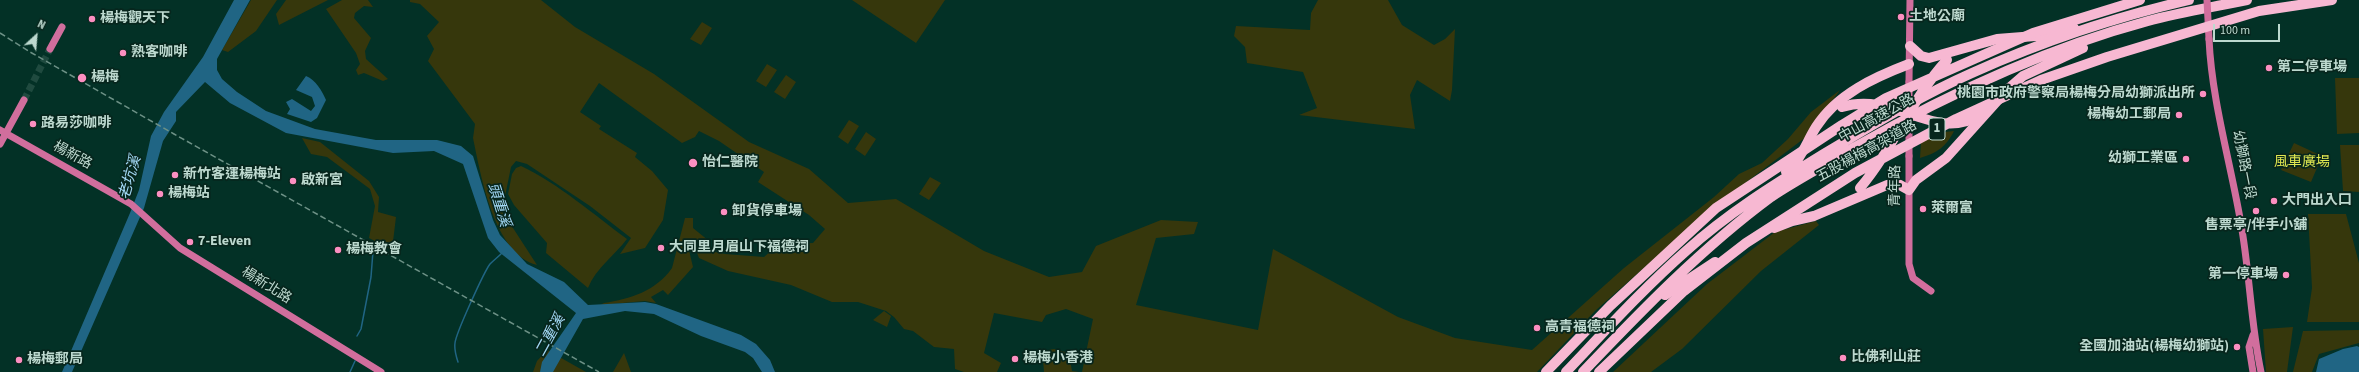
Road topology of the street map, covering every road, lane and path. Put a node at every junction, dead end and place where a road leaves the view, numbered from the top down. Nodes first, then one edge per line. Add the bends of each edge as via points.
1 (1910, 0) edge
2 (2140, 0) edge
3 (2190, 0) edge
4 (2206, 0) edge
5 (2247, 0) edge
6 (2332, 0) edge
7 (2144, 10) junction
8 (2136, 25) junction
9 (62, 27) dead end
10 (1910, 46) junction
11 (1965, 48) junction
12 (50, 49) tunnel mouth
13 (1909, 64) junction
14 (24, 100) tunnel mouth
15 (1991, 109) junction
16 (1830, 111) junction
17 (1909, 112) junction
18 (3, 131) edge
19 (0, 144) edge
20 (1909, 190) junction
21 (1851, 198) junction
22 (1751, 199) junction
23 (144, 215) joint
24 (1931, 291) dead end
25 (1633, 319) junction
26 (2253, 336) junction
27 (381, 372) edge
28 (1546, 372) edge
29 (1566, 372) edge
30 (1583, 372) edge
31 (1599, 372) edge
32 (2253, 372) edge
33 (2261, 372) edge

1 - 10 street, 青年路
2 - 28 highway, bridge via 2033,33 1886,98 1842,125 1716,208 1610,306
3 - 7 highway, 中山高速公路 / 1
4 - 26 street, 幼獅路一段, bridge via 2215,91 2242,232
5 - 8 highway, 中山高速公路 / 1
6 - 31 highway, 五股楊梅高架道路 / 1, bridge via 2259,11 2107,57 2041,80 1956,119 1855,173 1746,243 1684,291
7 - 11 highway via 2048,35 1997,39
7 - 22 highway, 中山高速公路 / 1 via 2036,47 1971,73 1881,120
8 - 15 highway via 2028,74 2008,89
8 - 25 highway, 中山高速公路 / 1 via 2036,57 1969,87 1900,122 1794,183 1772,197 1695,259
9 - 12 street
10 - 11 highway via 1921,56 1929,58
10 - 13 street, 青年路
11 - 17 highway, bridge via 1947,60 1923,89
13 - 16 highway via 1873,78 1847,95
13 - 17 street, 青年路, bridge
14 - 18 street
15 - 17 highway, bridge via 1979,116 1952,124 1932,122
15 - 20 highway via 1946,158 1916,180
16 - 17 highway, bridge via 1869,103
16 - 22 highway via 1816,127 1796,163
17 - 20 street, 青年路, bridge
17 - 21 highway, bridge via 1880,163
18 - 19 street
18 - 23 street, 楊新路 via 132,205
20 - 21 highway via 1898,184 1887,185
20 - 24 street, 青年路 via 1909,264 1913,278
21 - 25 highway via 1814,216 1771,229 1704,269
22 - 29 highway, 中山高速公路 / 1 via 1687,250
23 - 27 street, 楊新北路 via 180,248
25 - 30 highway, 中山高速公路 / 1
26 - 32 street, 幼獅路一段 via 2249,347
26 - 33 street, 幼獅路一段

